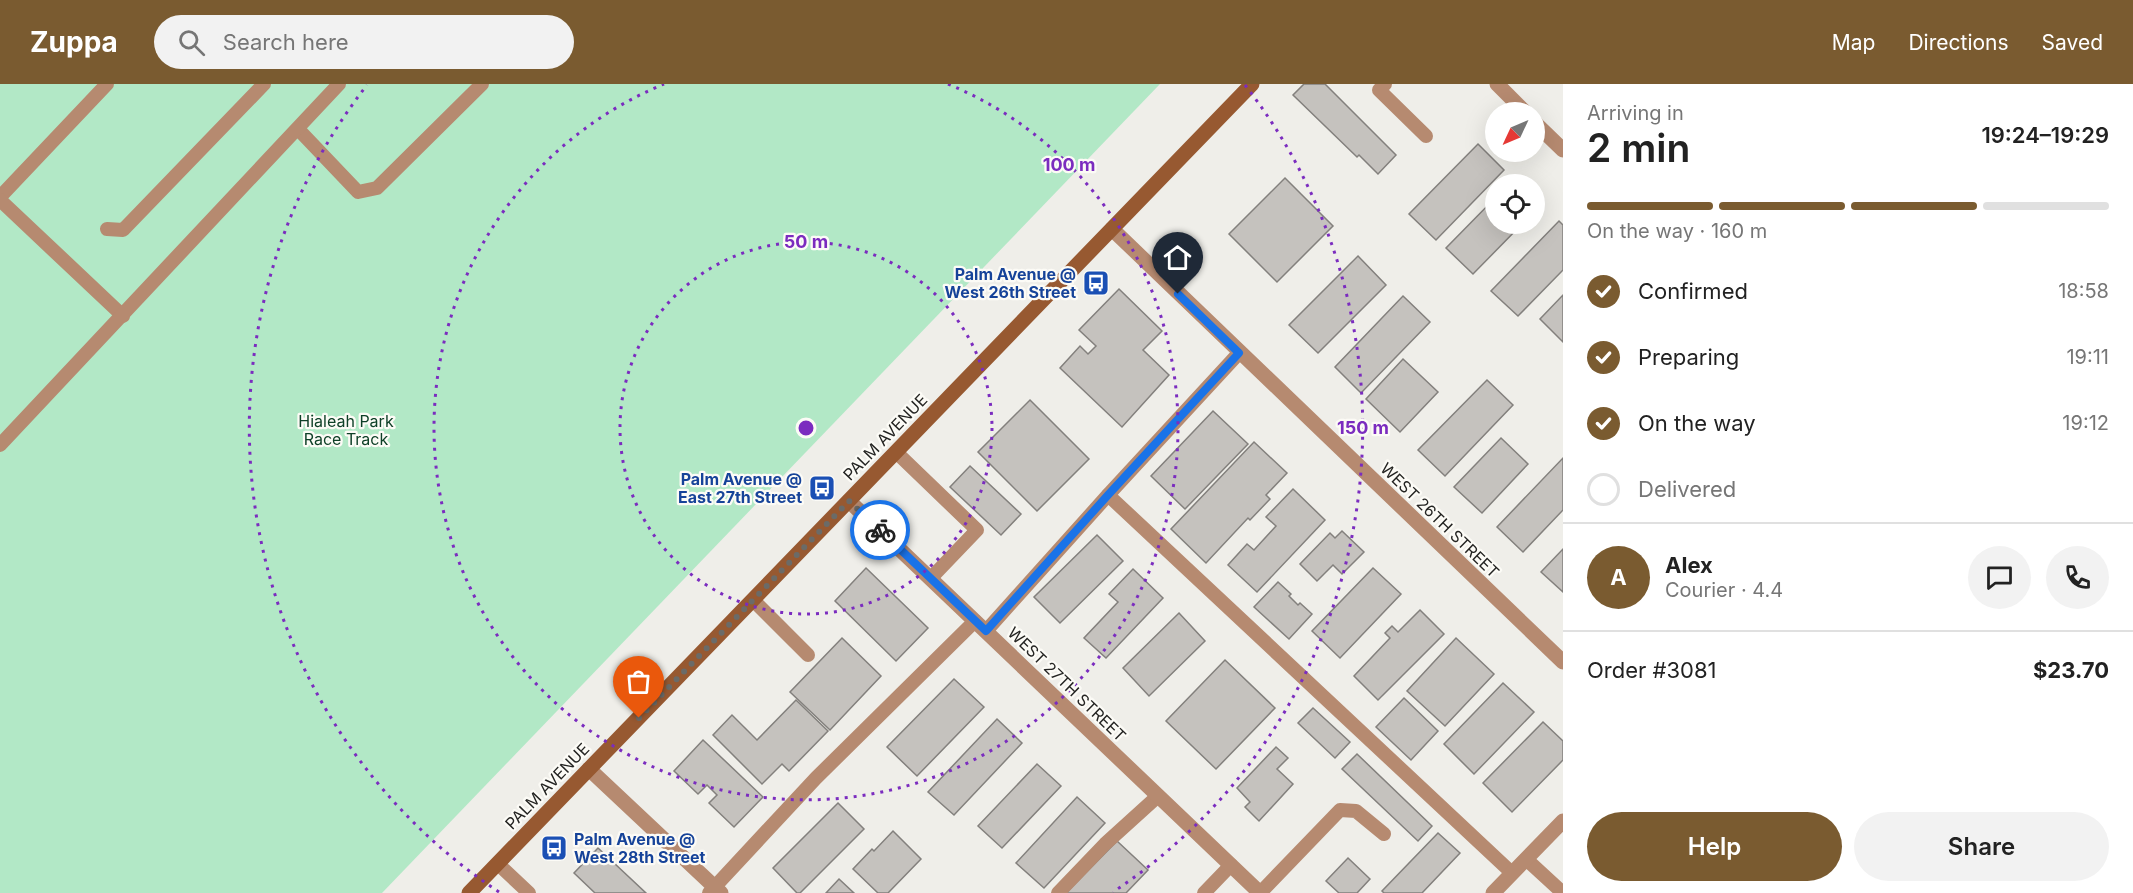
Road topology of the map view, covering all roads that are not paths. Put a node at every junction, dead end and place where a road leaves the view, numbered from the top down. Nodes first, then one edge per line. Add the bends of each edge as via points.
1 (107, 84) edge
2 (264, 84) edge
3 (339, 84) edge
4 (482, 84) edge
5 (1252, 84) edge
6 (1385, 84) edge
7 (1497, 84) edge
8 (1515, 102) edge
9 (298, 129) junction
10 (1545, 133) edge
11 (1426, 136) dead end
12 (1563, 150) edge
13 (0, 198) edge
14 (107, 229) dead end
15 (1112, 229) junction
16 (123, 316) junction
17 (1239, 353) junction
18 (0, 445) edge
19 (897, 452) junction
20 (1108, 495) junction
21 (849, 501) junction
22 (931, 578) junction
23 (753, 600) junction
24 (980, 626) junction
25 (808, 655) dead end
26 (1563, 662) edge
27 (589, 769) junction
28 (1158, 796) junction
29 (1563, 821) edge
30 (1384, 834) dead end
31 (1526, 859) junction
32 (498, 864) junction
33 (1231, 865) junction
34 (1512, 873) junction
35 (715, 891) edge
36 (469, 893) edge
37 (529, 893) edge
38 (1058, 893) edge
39 (1204, 893) edge
40 (1260, 893) edge
41 (1493, 893) edge
42 (1563, 893) edge

1 - 13 lane
2 - 14 lane via 123,230
3 - 9 lane
4 - 9 lane via 377,188 358,192
5 - 15 main road, PALM AVENUE
6 - 11 lane via 1379,90
7 - 8 street
9 - 16 lane
10 - 12 street
13 - 16 lane
15 - 17 street, WEST 26TH STREET
15 - 19 main road, PALM AVENUE
16 - 18 lane
17 - 20 lane
17 - 26 street, WEST 26TH STREET
19 - 21 main road, PALM AVENUE
19 - 22 lane via 977,530
20 - 24 lane
20 - 34 lane
21 - 22 street, WEST 27TH STREET
21 - 23 main road, PALM AVENUE
22 - 24 street, WEST 27TH STREET
23 - 25 lane
23 - 27 main road, PALM AVENUE
24 - 28 street, WEST 27TH STREET
24 - 35 lane via 816,778
27 - 32 main road, PALM AVENUE
27 - 35 street
28 - 33 street, WEST 27TH STREET
28 - 38 lane
29 - 31 street
30 - 40 lane via 1356,811 1340,810
31 - 34 street
31 - 42 lane
32 - 36 main road, PALM AVENUE
32 - 37 lane
33 - 39 lane
33 - 40 street, WEST 27TH STREET
34 - 41 street

